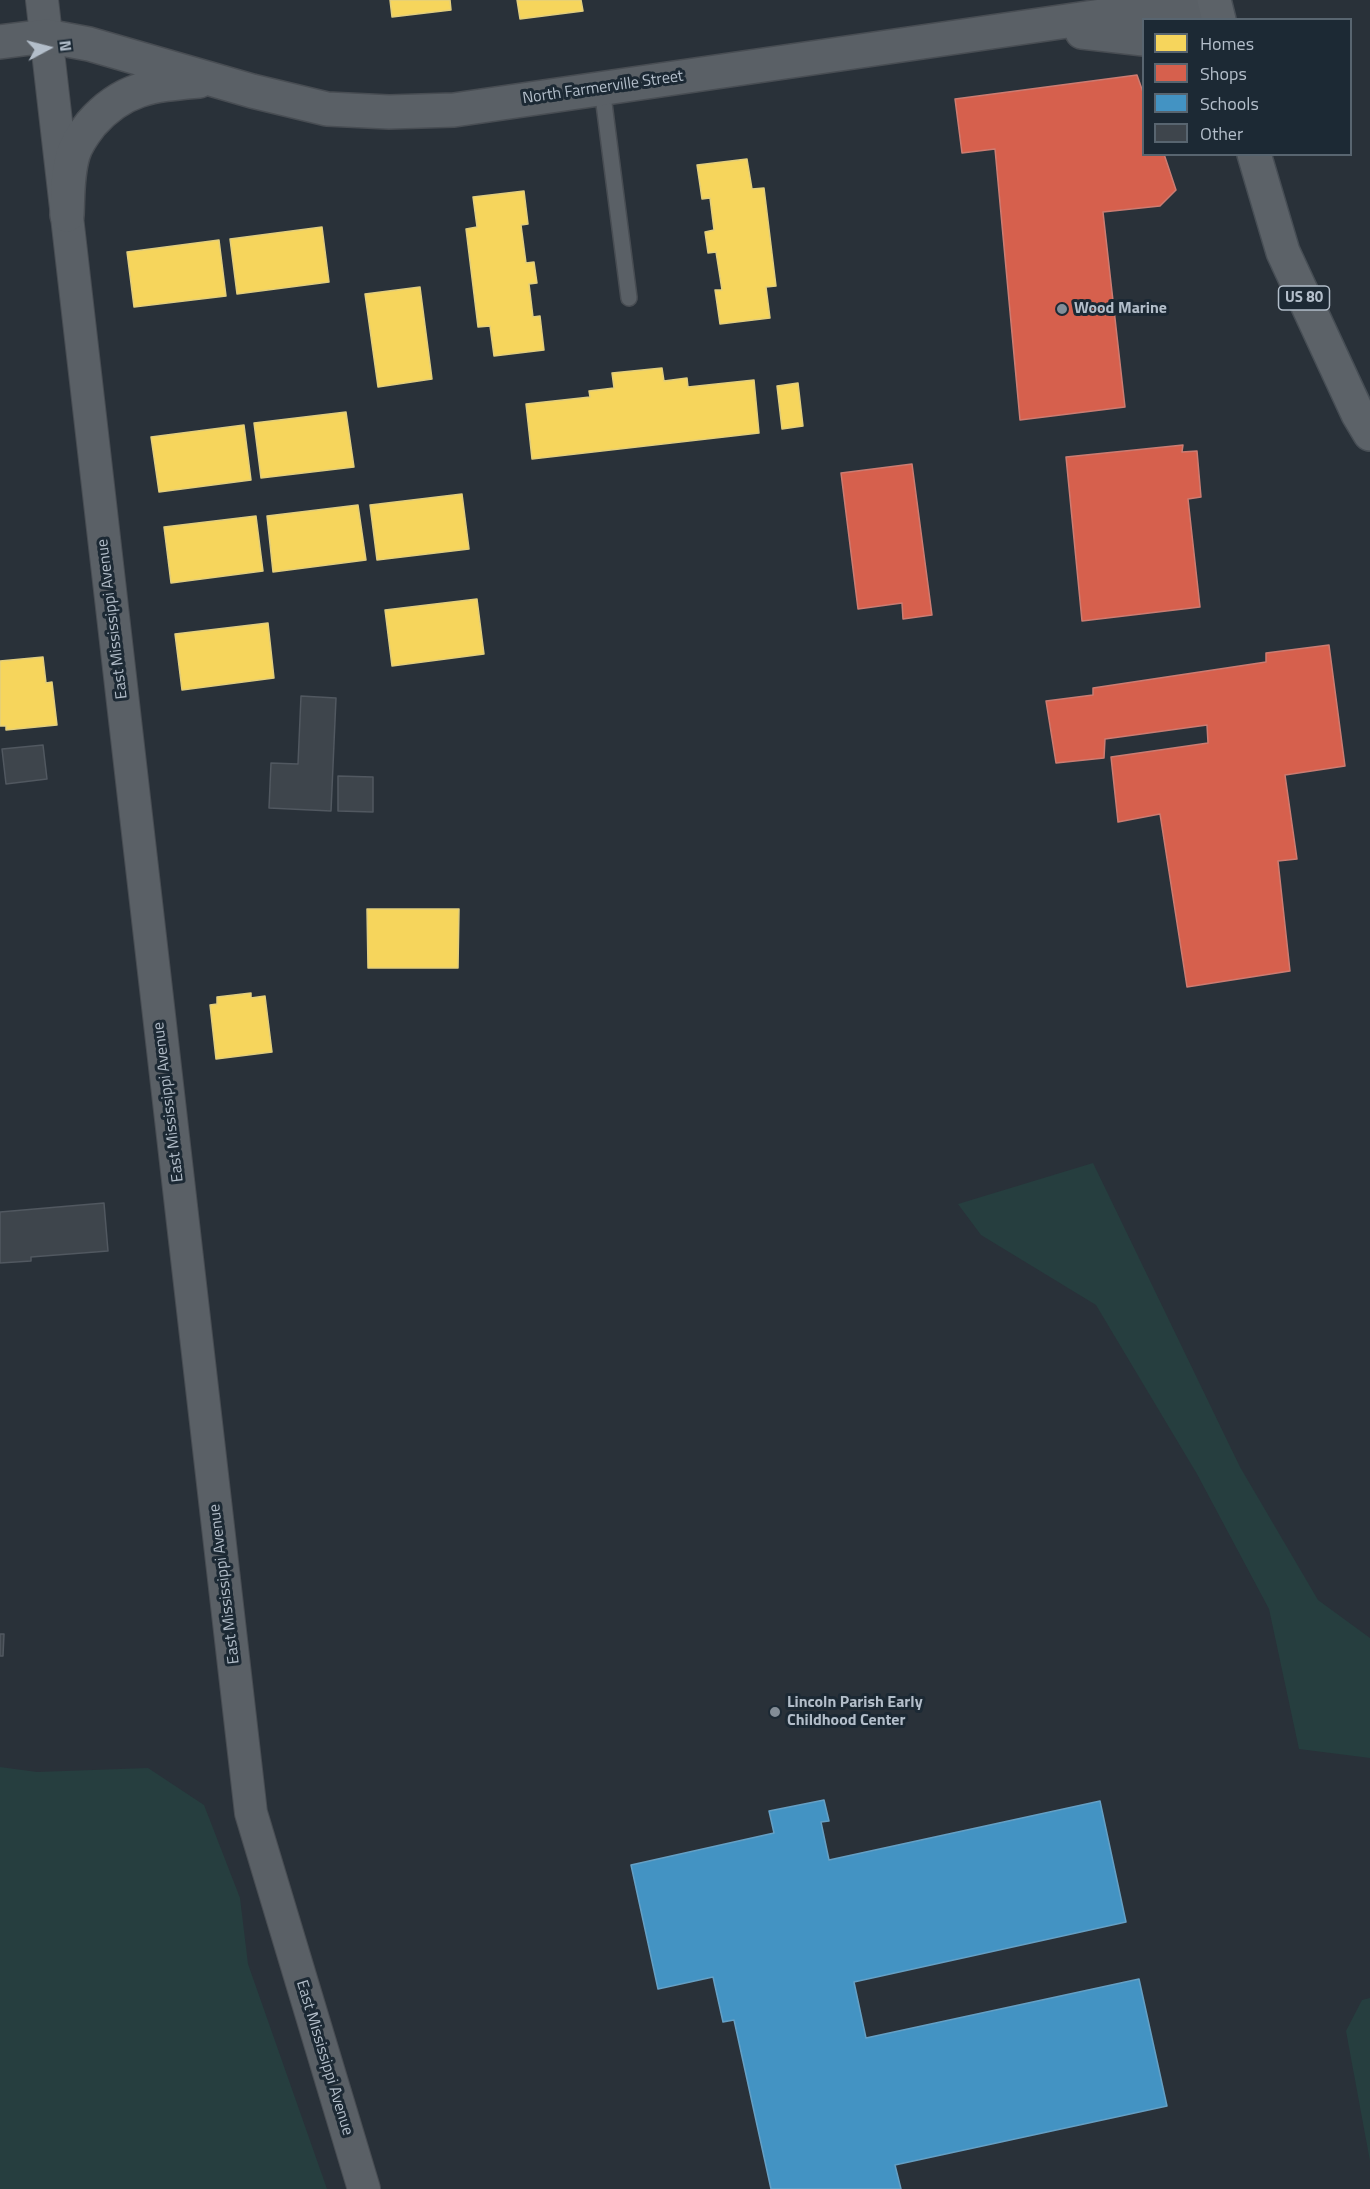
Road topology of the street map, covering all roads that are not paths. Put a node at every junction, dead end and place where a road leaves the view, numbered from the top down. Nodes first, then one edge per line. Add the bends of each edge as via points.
1 (42, 0) edge
2 (1213, 0) edge
3 (1218, 18) edge
4 (991, 32) junction
5 (46, 36) junction
6 (1142, 39) edge
7 (0, 42) edge
8 (213, 80) junction
9 (602, 88) junction
10 (1254, 159) edge
11 (66, 215) junction
12 (629, 298) dead end
13 (1370, 434) edge
14 (364, 2189) edge

1 - 5 street, East Mississippi Avenue
2 - 3 main road
2 - 4 street, North Farmerville Street
4 - 6 street via 1052,30
4 - 9 street, North Farmerville Street
5 - 7 street, North Farmerville Street
5 - 8 street, North Farmerville Street via 89,44
5 - 11 street, East Mississippi Avenue
8 - 9 street, North Farmerville Street via 327,109 389,112 454,110
8 - 11 street via 155,85 126,93 98,116 73,152
9 - 12 lane
10 - 13 main road, US 80 via 1283,252
11 - 14 street, East Mississippi Avenue via 251,1813

